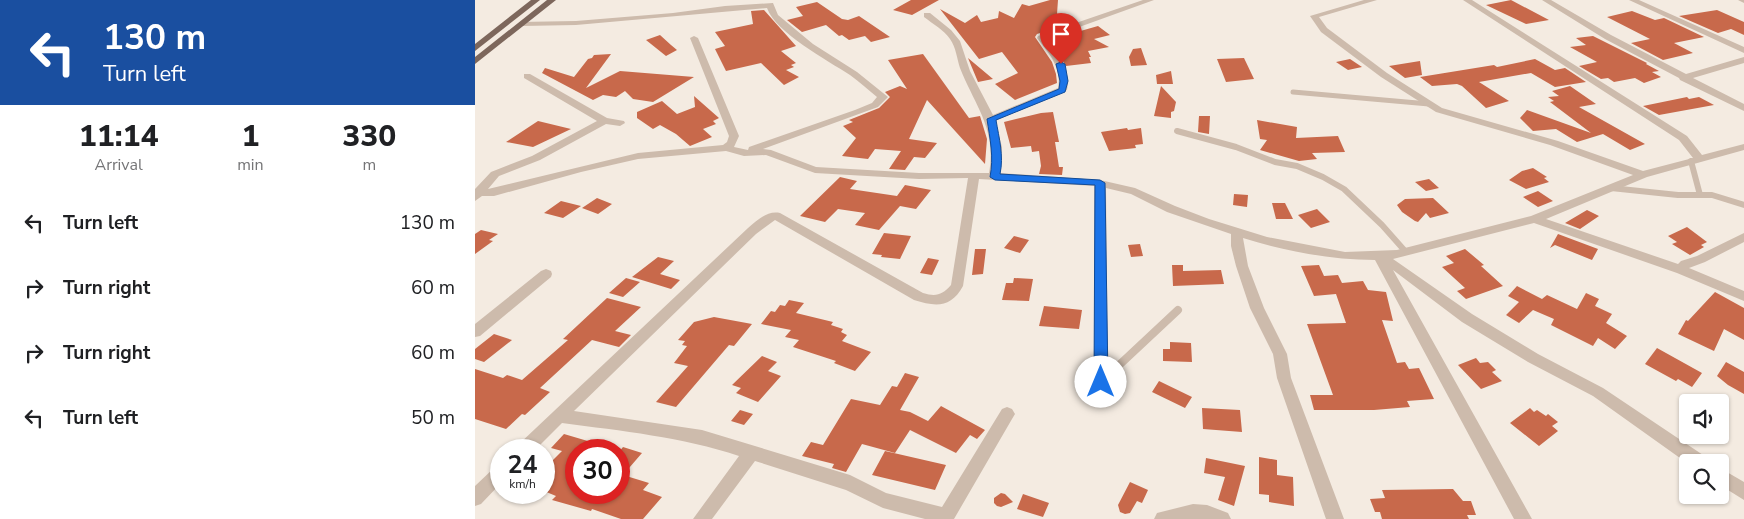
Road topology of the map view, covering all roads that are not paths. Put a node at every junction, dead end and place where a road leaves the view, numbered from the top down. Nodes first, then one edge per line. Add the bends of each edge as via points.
1 (536, 0) edge
2 (552, 0) edge
3 (1150, 0) edge
4 (1373, 0) edge
5 (1467, 0) edge
6 (1546, 0) edge
7 (1633, 0) edge
8 (770, 2) edge
9 (927, 15) dead end
10 (522, 24) junction
11 (694, 38) dead end
12 (475, 48) edge
13 (1744, 50) edge
14 (1744, 60) edge
15 (475, 61) edge
16 (527, 76) dead end
17 (1683, 78) junction
18 (1293, 92) dead end
19 (1429, 104) junction
20 (1744, 108) edge
21 (991, 119) junction
22 (604, 121) junction
23 (620, 124) dead end
24 (1177, 131) dead end
25 (1744, 147) edge
26 (726, 148) junction
27 (744, 153) junction
28 (1695, 160) junction
29 (1643, 175) junction
30 (974, 176) junction
31 (995, 177) junction
32 (1100, 183) junction
33 (1610, 188) junction
34 (476, 194) edge
35 (1700, 195) junction
36 (1744, 205) edge
37 (1535, 219) junction
38 (1237, 232) junction
39 (1744, 237) edge
40 (1401, 253) junction
41 (1379, 256) junction
42 (1401, 269) junction
43 (1681, 270) junction
44 (546, 274) dead end
45 (1744, 296) edge
46 (1178, 310) dead end
47 (475, 332) edge
48 (1101, 382) joint
49 (1007, 414) dead end
50 (559, 416) junction
51 (535, 439) edge
52 (751, 453) junction
53 (1688, 454) edge
54 (1729, 482) edge
55 (490, 483) edge
56 (1744, 492) edge
57 (475, 498) edge
58 (945, 517) edge
59 (703, 519) edge
60 (1163, 519) edge
61 (1222, 519) edge
62 (1335, 519) edge
63 (1523, 519) edge

1 - 12 main road
2 - 10 main road
3 - 21 street via 1041,38 1061,64 1063,90
4 - 19 street via 1314,16 1324,30 1384,76
5 - 28 street via 1683,138
6 - 17 street
7 - 13 street
8 - 10 street via 673,15
8 - 27 street via 774,16 883,97 875,105 858,112
9 - 21 street via 954,38
10 - 15 main road
11 - 26 street via 734,136
14 - 17 street
16 - 22 street
17 - 20 street
18 - 19 lane
19 - 29 street via 1439,110 1555,143
21 - 31 street via 997,156
22 - 23 street
22 - 34 street via 536,158 495,174
24 - 40 lane via 1297,166 1323,177 1344,189 1381,226
25 - 28 street
26 - 27 street
26 - 34 street via 638,156 579,168 518,187
27 - 30 street via 767,152 815,170
28 - 29 street
28 - 35 lane
29 - 33 street
30 - 31 street
30 - 50 street via 957,286 949,296 933,301 919,297 776,216 752,231
31 - 32 street
32 - 38 street via 1135,191 1171,209
32 - 48 street
33 - 35 lane
33 - 37 street
35 - 36 lane
37 - 40 street
37 - 43 street
38 - 41 street via 1345,256
38 - 62 street via 1237,246 1257,308 1280,354 1284,378
39 - 43 street via 1685,264
40 - 41 street
40 - 42 street
41 - 42 street
41 - 63 street
42 - 53 street via 1467,318 1598,392
43 - 45 street
44 - 47 street
46 - 48 lane
49 - 58 street
50 - 51 street
50 - 52 street via 693,435
52 - 58 street via 850,483 883,500
52 - 59 street
54 - 56 street
55 - 57 street
60 - 61 street via 1192,510

